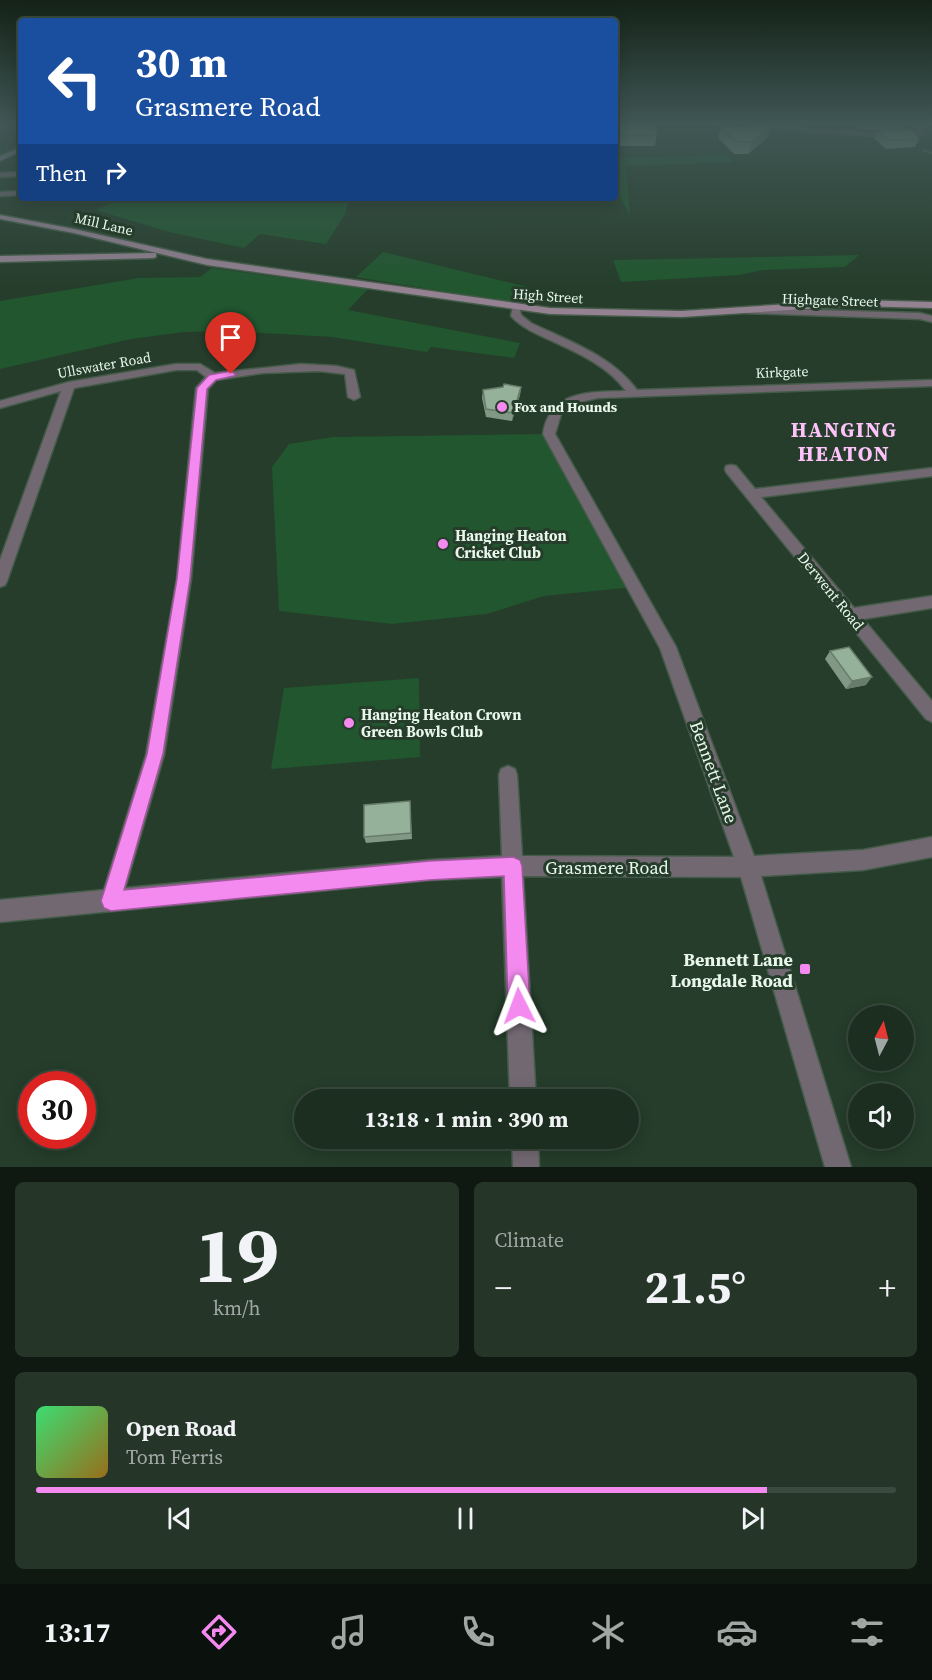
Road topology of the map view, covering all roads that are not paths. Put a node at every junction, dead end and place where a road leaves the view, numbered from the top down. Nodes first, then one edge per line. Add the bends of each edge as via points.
1 (18, 193) edge
2 (0, 194) edge
3 (0, 217) edge
4 (166, 254) junction
5 (0, 259) edge
6 (932, 305) edge
7 (516, 308) junction
8 (727, 311) junction
9 (932, 319) edge
10 (213, 377) junction
11 (932, 383) edge
12 (69, 385) junction
13 (633, 392) junction
14 (354, 397) dead end
15 (564, 402) joint
16 (0, 405) edge
17 (731, 469) dead end
18 (932, 472) edge
19 (751, 494) junction
20 (0, 580) edge
21 (932, 602) edge
22 (851, 615) junction
23 (932, 714) edge
24 (508, 775) dead end
25 (932, 847) edge
26 (513, 866) junction
27 (748, 867) junction
28 (111, 901) junction
29 (0, 911) edge
30 (523, 1089) edge
31 (525, 1149) edge
32 (526, 1167) edge
33 (838, 1167) edge

1 - 2 street
3 - 4 street, Mill Lane
4 - 5 street
4 - 7 street, High Street
6 - 8 street, High Street via 853,303
7 - 8 street, High Street via 633,314
7 - 13 street via 516,316 527,325 608,366 626,379
8 - 9 street, Highgate Street
10 - 12 street, Ullswater Road via 200,367 176,367
10 - 14 street via 273,369 336,368 350,372
10 - 28 street via 202,388 184,579 155,754
11 - 13 street, Kirkgate
12 - 16 street, Ullswater Road
12 - 20 street
13 - 15 street, Kirkgate via 598,394
15 - 27 street, Bennett Lane via 551,416 549,434 668,647
17 - 19 street, Derwent Road
18 - 19 street
19 - 22 street, Derwent Road
21 - 22 street
22 - 23 street, Derwent Road
24 - 26 street
25 - 27 street, Grasmere Road via 863,860
26 - 27 street, Grasmere Road
26 - 28 street, Grasmere Road via 429,870
26 - 30 street
27 - 33 street, Bennett Lane
28 - 29 street, Grasmere Road
31 - 32 street

